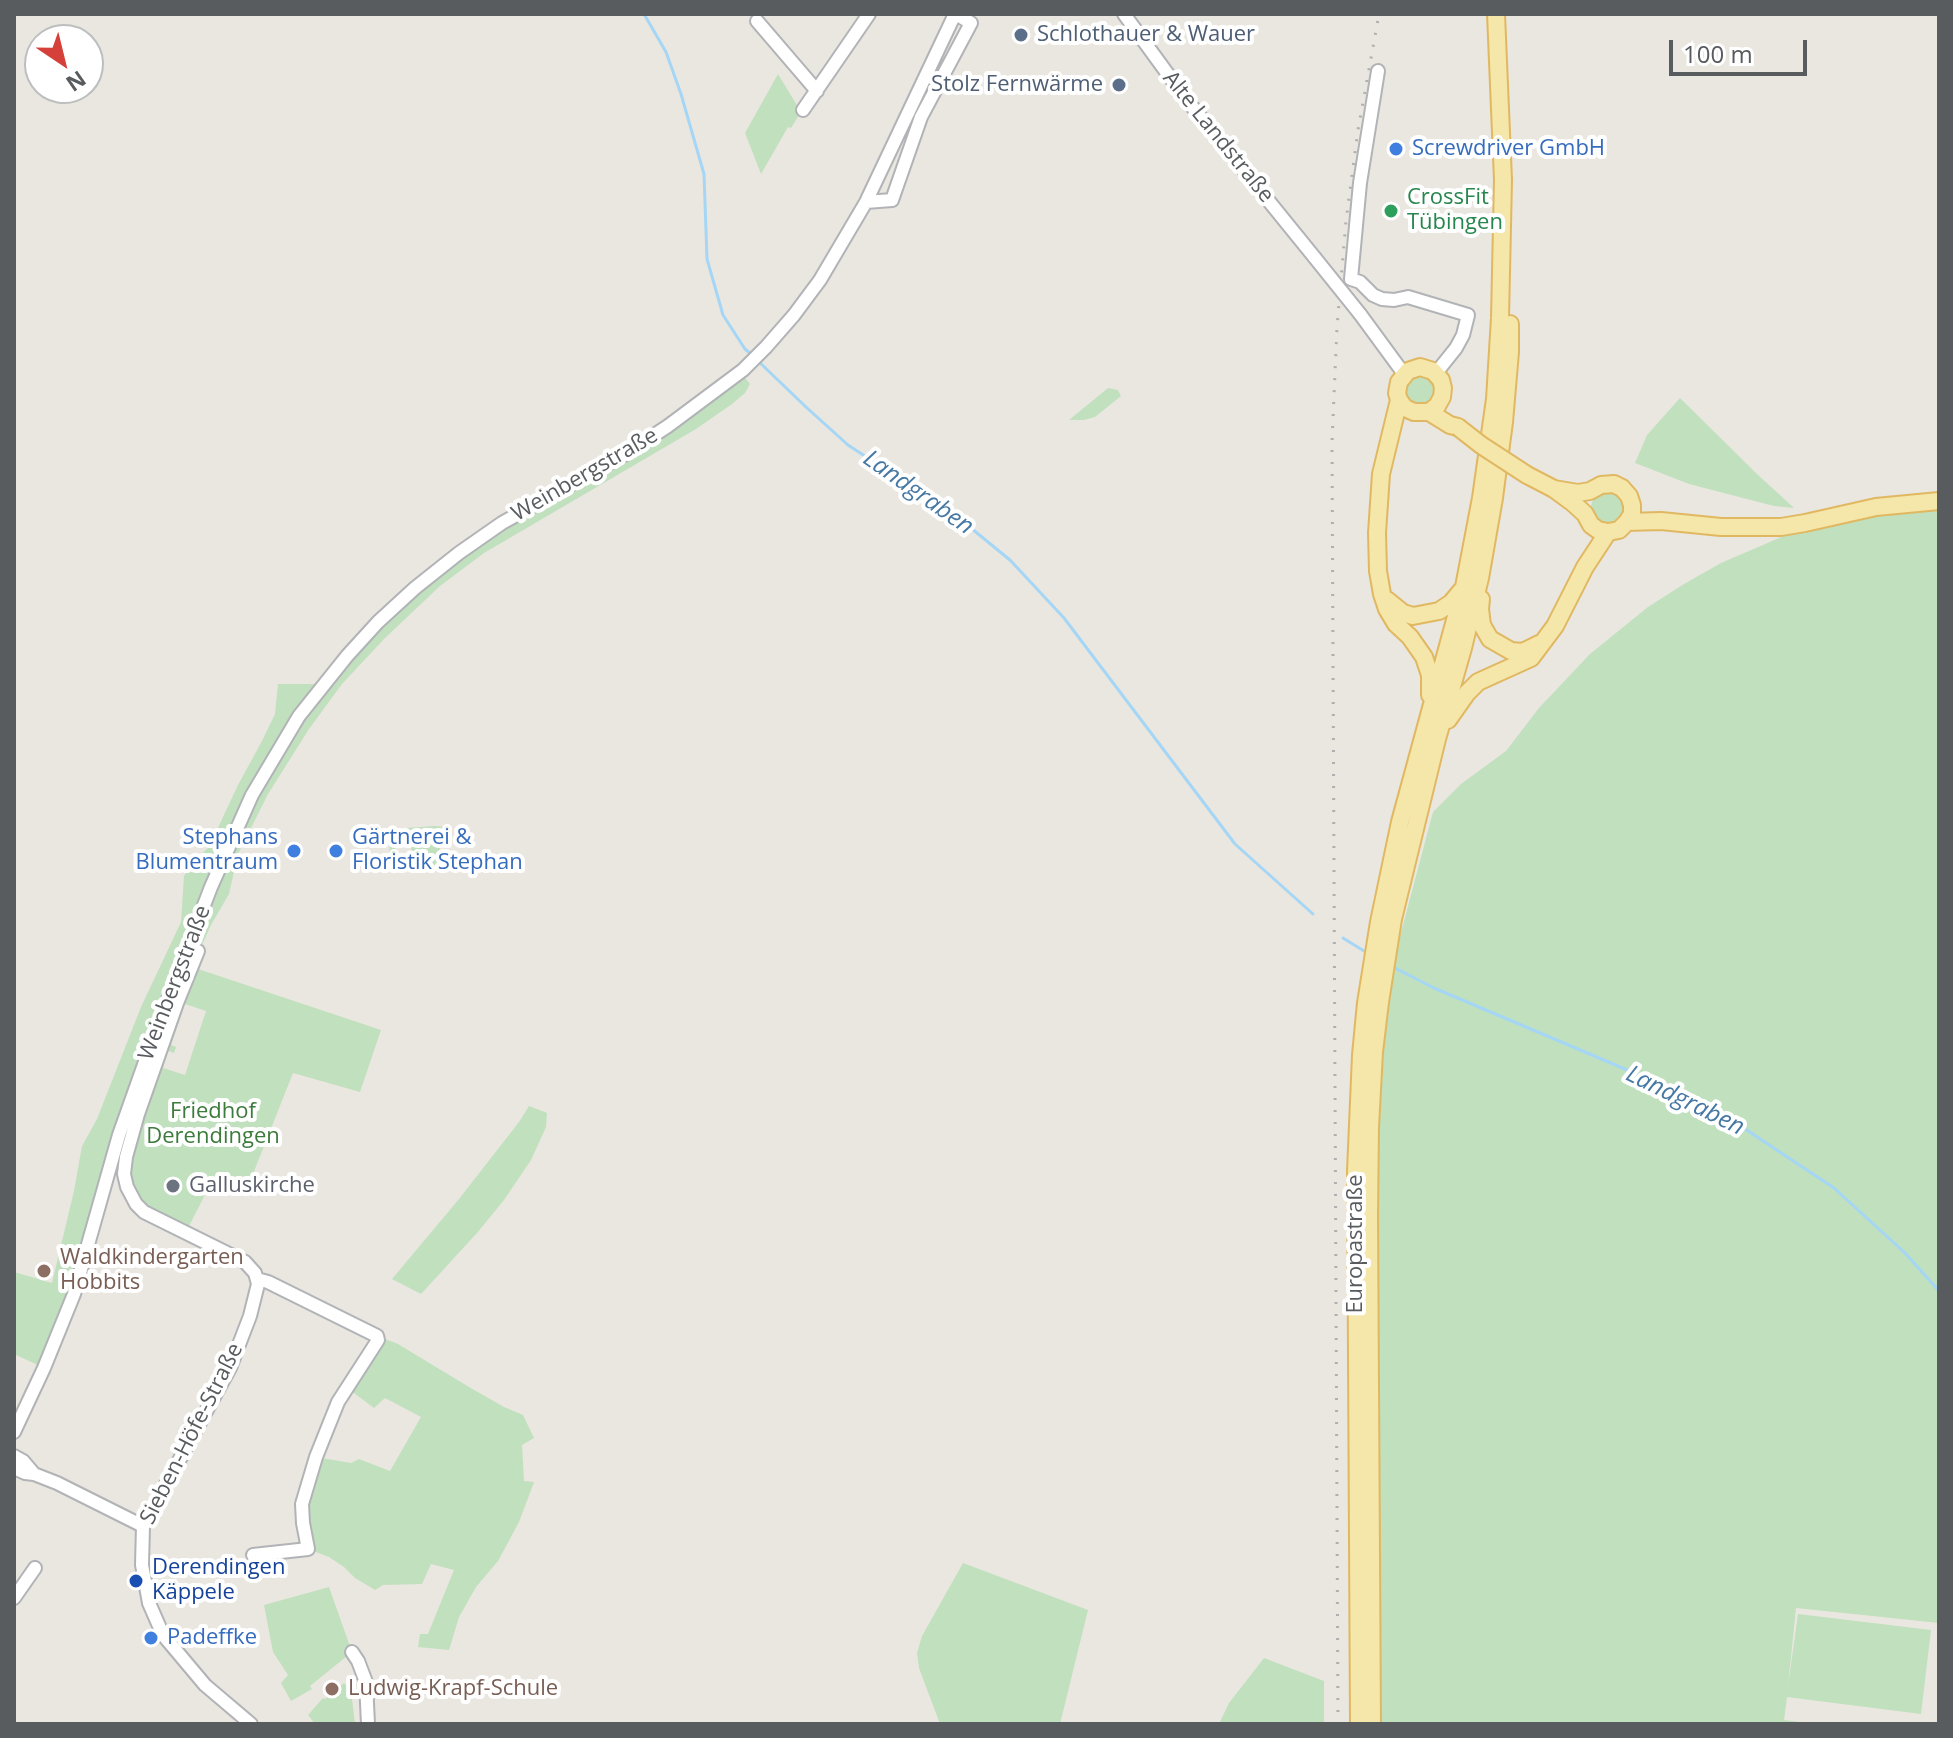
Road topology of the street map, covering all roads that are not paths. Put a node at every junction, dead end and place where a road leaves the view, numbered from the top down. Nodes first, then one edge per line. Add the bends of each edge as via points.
1 (869, 14) edge
2 (956, 14) edge
3 (1124, 14) edge
4 (1496, 14) edge
5 (757, 21) dead end
6 (1378, 71) dead end
7 (817, 91) junction
8 (803, 110) dead end
9 (1503, 180) junction
10 (866, 202) junction
11 (1436, 373) junction
12 (1404, 374) junction
13 (1399, 400) junction
14 (1428, 408) junction
15 (1387, 447) junction
16 (1554, 489) junction
17 (1590, 491) junction
18 (1939, 501) edge
19 (1632, 505) junction
20 (1588, 519) junction
21 (1661, 521) junction
22 (1627, 522) junction
23 (1608, 532) junction
24 (1585, 567) junction
25 (1480, 578) junction
26 (1464, 587) junction
27 (1382, 594) junction
28 (1545, 641) junction
29 (1429, 721) junction
30 (1437, 739) junction
31 (198, 951) dead end
32 (1380, 956) junction
33 (257, 1279) junction
34 (14, 1432) edge
35 (14, 1456) edge
36 (14, 1468) edge
37 (34, 1474) junction
38 (143, 1526) junction
39 (253, 1555) dead end
40 (35, 1568) dead end
41 (14, 1598) edge
42 (352, 1652) dead end
43 (251, 1724) edge
44 (368, 1724) edge
45 (1359, 1724) edge
46 (1372, 1724) edge

1 - 7 street
2 - 10 street
2 - 10 street via 971,23 921,117 892,200
3 - 12 street, Alte Landstraße, bridge
4 - 9 main road
5 - 7 street
6 - 11 street via 1351,279 1382,299 1408,297 1468,315 1456,348
7 - 8 street
9 - 25 main road via 1509,226 1510,352
9 - 26 main road via 1495,399
10 - 34 street, Weinbergstraße via 820,280 743,370 627,453 459,553 378,622 299,716 252,795 211,887 119,1135 74,1294
11 - 12 main road via 1420,367
11 - 14 main road via 1443,393
12 - 13 main road
13 - 14 main road via 1405,408
13 - 15 main road
14 - 15 main road via 1400,427
14 - 16 main road, bridge
15 - 27 main road via 1377,533
16 - 17 main road
16 - 20 main road
17 - 19 main road via 1614,484 1626,491
17 - 20 main road via 1585,502
18 - 21 main road via 1876,507 1781,527
19 - 21 main road
19 - 22 main road
20 - 23 main road
20 - 24 main road
21 - 22 main road
22 - 23 main road
23 - 24 main road
24 - 28 main road
25 - 28 main road via 1482,625 1490,639 1523,652
25 - 30 main road, Europastraße
26 - 27 main road via 1439,611 1413,616
26 - 29 main road
27 - 29 main road via 1396,624 1424,657 1430,675
28 - 30 main road via 1531,658 1478,682
29 - 32 main road, Europastraße via 1397,834
30 - 32 main road, Europastraße
31 - 33 street via 138,1114 124,1174 130,1195 144,1212 237,1258
32 - 45 main road, Europastraße via 1361,1055 1356,1159
32 - 46 main road, Europastraße via 1369,1141
33 - 38 street, Sieben-Höfe-Straße via 236,1354
33 - 39 street via 378,1340 330,1417 312,1468 302,1512 308,1549
35 - 37 street
36 - 37 street
37 - 38 street
38 - 43 street, Sieben-Höfe-Straße via 145,1585 163,1635 197,1677
40 - 41 street
42 - 44 street via 366,1682

